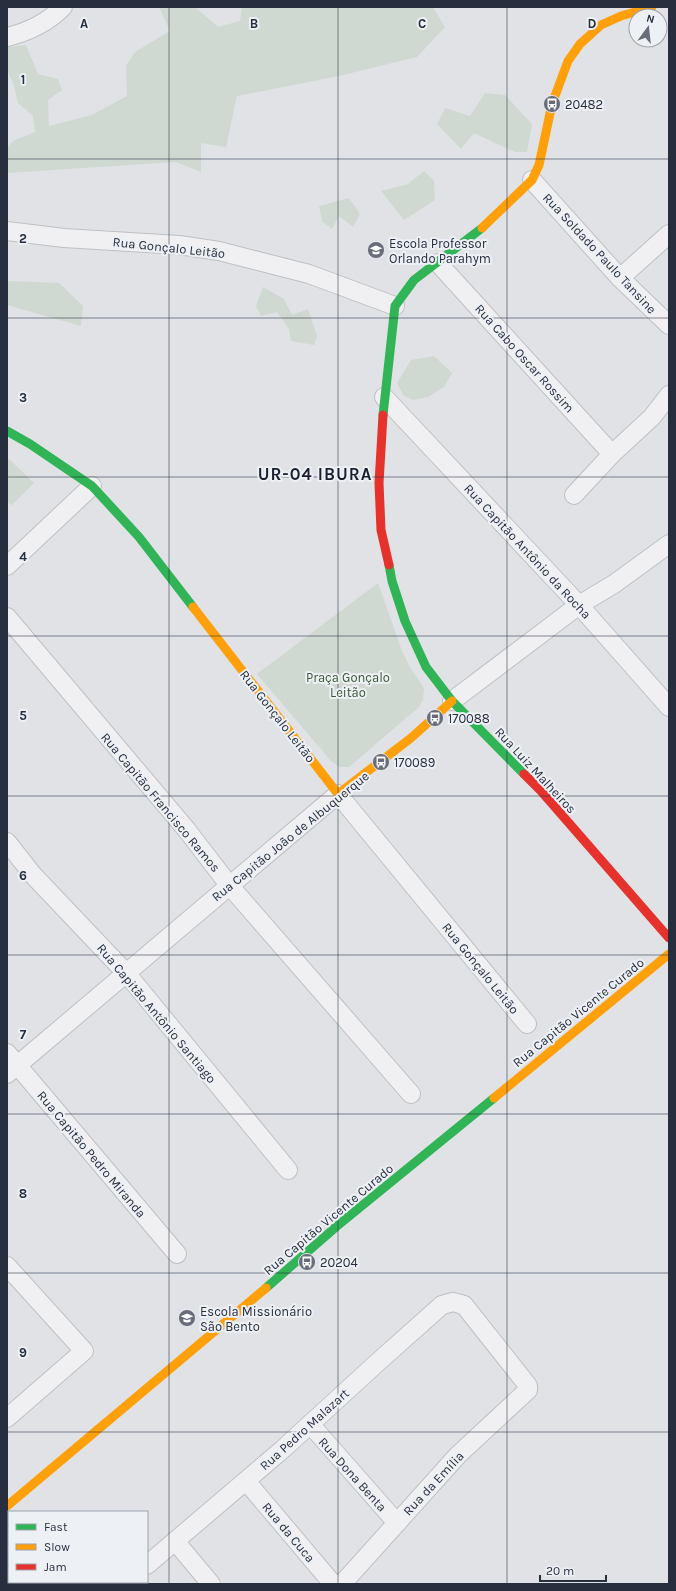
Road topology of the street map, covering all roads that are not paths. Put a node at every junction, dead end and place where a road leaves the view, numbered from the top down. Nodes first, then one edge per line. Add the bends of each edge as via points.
1 (63, 7) edge
2 (652, 7) edge
3 (7, 37) edge
4 (532, 180) junction
5 (7, 231) edge
6 (669, 234) edge
7 (438, 263) junction
8 (620, 278) junction
9 (395, 306) junction
10 (669, 325) edge
11 (669, 395) edge
12 (384, 397) junction
13 (7, 431) edge
14 (612, 454) junction
15 (92, 486) junction
16 (574, 495) dead end
17 (669, 544) edge
18 (7, 566) edge
19 (579, 605) junction
20 (7, 617) edge
21 (452, 701) junction
22 (669, 707) edge
23 (338, 794) junction
24 (7, 842) edge
25 (229, 885) junction
26 (669, 938) edge
27 (669, 954) edge
28 (127, 974) junction
29 (527, 1024) dead end
30 (10, 1064) edge
31 (411, 1094) dead end
32 (288, 1170) dead end
33 (177, 1254) dead end
34 (7, 1266) edge
35 (528, 1386) joint
36 (7, 1418) edge
37 (310, 1424) junction
38 (246, 1481) junction
39 (7, 1506) edge
40 (397, 1523) junction
41 (175, 1541) junction
42 (148, 1564) edge
43 (211, 1584) edge
44 (333, 1584) edge
45 (342, 1584) edge

1 - 3 street via 55,15 24,33
2 - 4 main road via 601,25 580,44 568,61 552,104 539,165
4 - 7 main road via 491,221
4 - 8 street, Rua Soldado Paulo Tansine
5 - 9 street, Rua Gonçalo Leitão via 64,238 179,245 219,251 309,274
6 - 8 street
7 - 9 main road via 414,280
7 - 14 street, Rua Cabo Oscar Rossim
8 - 10 street, Rua Soldado Paulo Tansine
9 - 12 main road, Rua Luiz Malheiros
11 - 14 street via 652,417
12 - 19 street, Rua Capitão Antônio da Rocha
12 - 21 main road, Rua Luiz Malheiros via 379,483 381,530 392,581 405,621 426,667
13 - 15 main road, Rua Gonçalo Leitão
14 - 16 street
15 - 18 street
15 - 23 main road, Rua Gonçalo Leitão via 139,537
17 - 19 street, Rua Capitão João de Albuquerque via 614,584
19 - 21 street, Rua Capitão João de Albuquerque
19 - 22 street, Rua Capitão Antônio da Rocha
20 - 25 street, Rua Capitão Francisco Ramos via 186,829
21 - 23 main road, Rua Capitão João de Albuquerque via 435,718
21 - 26 main road, Rua Luiz Malheiros via 541,792
23 - 25 street, Rua Capitão João de Albuquerque
23 - 29 street, Rua Gonçalo Leitão
24 - 28 street, Rua Capitão Antônio Santiago via 33,875
25 - 28 street, Rua Capitão João de Albuquerque
25 - 31 street, Rua Capitão Francisco Ramos
27 - 39 main road, Rua Capitão Vicente Curado via 336,1226 232,1318
28 - 30 street, Rua Capitão João de Albuquerque
28 - 32 street, Rua Capitão Antônio Santiago
30 - 33 street, Rua Capitão Pedro Miranda
34 - 36 street via 84,1351
35 - 37 street, Rua Pedro Malazart via 464,1305 454,1302 442,1305
35 - 40 street, Rua da Emília via 528,1390 458,1455
37 - 38 street, Rua Pedro Malazart
37 - 40 street, Rua Dona Benta
38 - 41 street, Rua Pedro Malazart
38 - 44 street, Rua da Cuca
40 - 45 street, Rua da Emília
41 - 42 street, Rua Pedro Malazart
41 - 43 street

